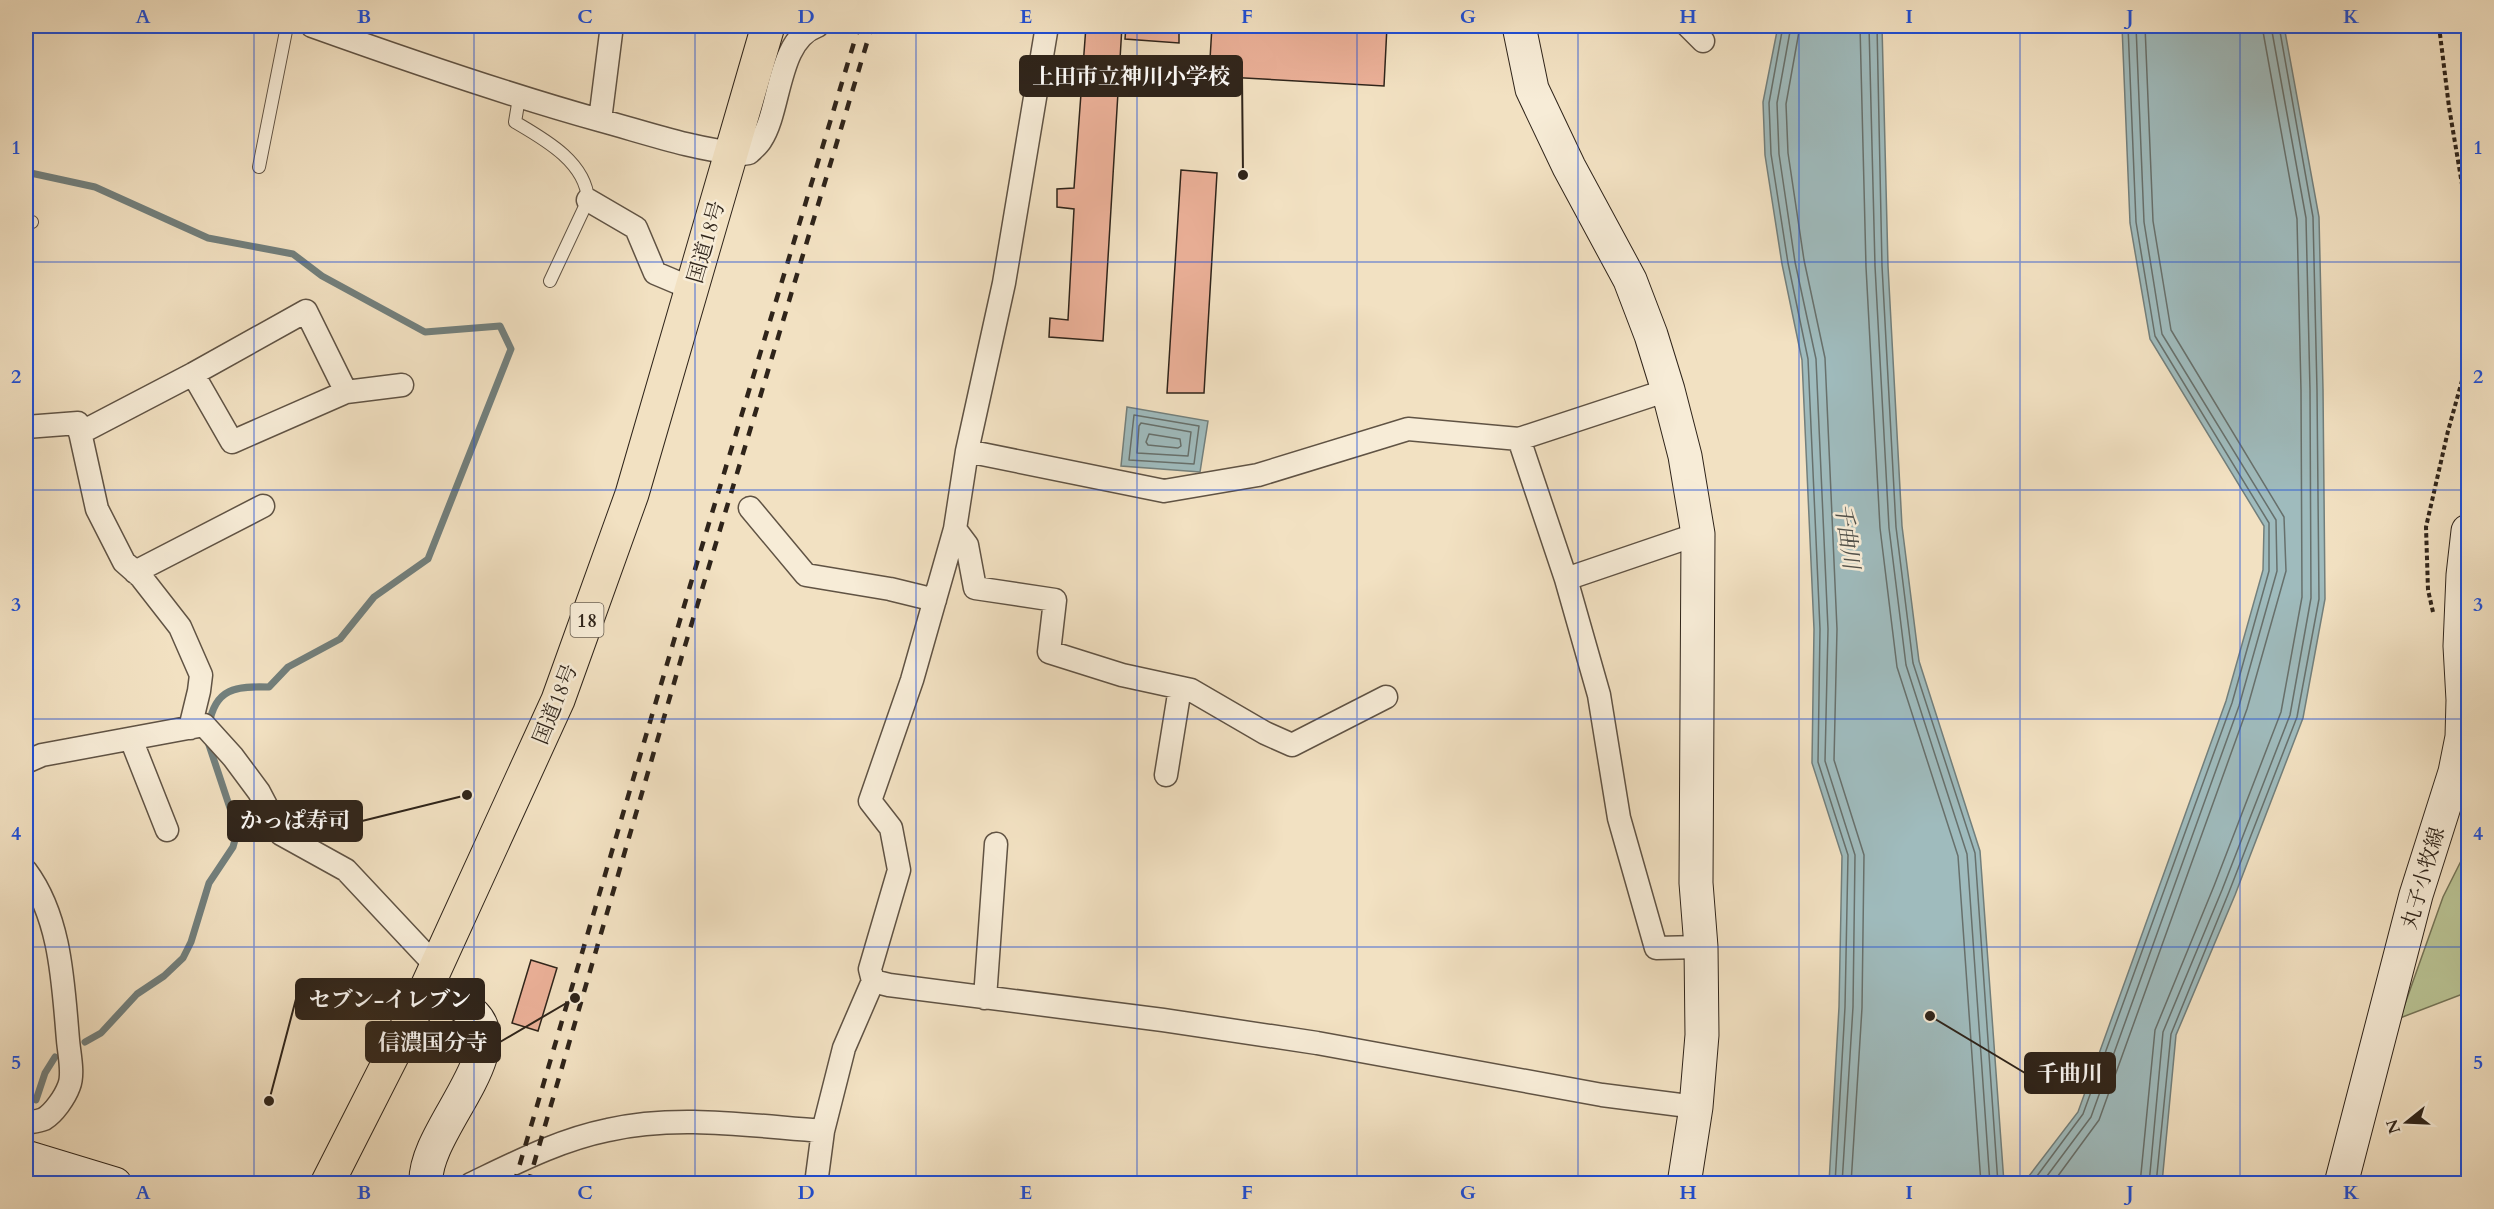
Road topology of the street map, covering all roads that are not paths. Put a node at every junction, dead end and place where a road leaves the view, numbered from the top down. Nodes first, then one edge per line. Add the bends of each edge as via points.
1 (287, 26) edge
2 (312, 26) edge
3 (768, 26) edge
4 (817, 26) edge
5 (1047, 26) edge
6 (1519, 26) edge
7 (611, 33) dead end
8 (519, 98) junction
9 (600, 120) junction
10 (732, 153) junction
11 (259, 167) dead end
12 (588, 200) junction
13 (550, 281) dead end
14 (693, 288) junction
15 (193, 374) junction
16 (402, 385) dead end
17 (1668, 390) junction
18 (346, 392) junction
19 (26, 428) edge
20 (80, 433) junction
21 (1519, 439) junction
22 (967, 451) junction
23 (263, 506) dead end
24 (750, 508) dead end
25 (955, 529) junction
26 (2469, 531) edge
27 (1698, 534) junction
28 (135, 572) junction
29 (1566, 579) junction
30 (935, 600) junction
31 (1180, 688) junction
32 (1386, 697) dead end
33 (190, 728) junction
34 (131, 739) junction
35 (26, 762) edge
36 (1166, 775) dead end
37 (166, 830) dead end
38 (996, 844) dead end
39 (26, 871) edge
40 (1701, 947) junction
41 (430, 978) junction
42 (873, 981) junction
43 (985, 998) junction
44 (1696, 1107) junction
45 (26, 1123) edge
46 (823, 1131) junction
47 (26, 1157) edge
48 (115, 1184) edge
49 (327, 1184) edge
50 (426, 1184) edge
51 (471, 1184) edge
52 (816, 1184) edge
53 (1684, 1184) edge
54 (2341, 1184) edge

1 - 11 lane
2 - 8 street
3 - 10 highway, 国道18号 / 18
4 - 10 street via 809,28 796,42 762,139 749,153
5 - 22 street via 1004,283
6 - 17 street via 1532,89 1630,280
7 - 9 street
8 - 9 street
8 - 12 lane via 515,122 548,142 575,166
9 - 10 street via 693,147
10 - 14 highway, 国道18号 / 18
12 - 13 lane
12 - 14 street via 636,228 655,273
14 - 41 highway, 国道18号 / 18 via 632,494 558,700
15 - 18 street via 232,442
15 - 18 street via 306,311
15 - 20 street
16 - 18 street
17 - 21 street
17 - 27 street via 1685,456
19 - 20 street via 78,423
20 - 28 street via 97,509 124,562
21 - 22 street via 1408,429 1258,475 1164,491
21 - 29 street
22 - 25 street
23 - 28 street
24 - 30 street via 806,575
25 - 30 street
25 - 31 street via 967,545 975,588 1055,600 1050,652
26 - 54 street, 丸子小牧線 via 2460,646 2462,737 2455,772 2416,895
27 - 29 street
27 - 40 street via 1696,883
28 - 33 street via 180,627 201,675
29 - 40 street via 1599,695 1619,818 1656,948
30 - 42 street via 870,801 891,828 899,870 870,969
31 - 32 street via 1191,690 1292,745
31 - 36 street
33 - 34 street
33 - 41 street via 204,725 232,757 259,792 281,834 346,870
34 - 35 street via 42,755
34 - 37 street
38 - 43 street
39 - 45 street via 53,929 62,971 70,1061 70,1085 55,1109 44,1119
40 - 44 street via 1702,1035
41 - 49 highway, 国道18号 / 18
41 - 50 street via 474,1015 483,1029 484,1051 430,1154
42 - 43 street
42 - 46 street via 844,1048
43 - 44 street via 1317,1043 1602,1095
44 - 53 street
46 - 51 street via 719,1123 608,1129 537,1153
46 - 52 street
47 - 48 street

